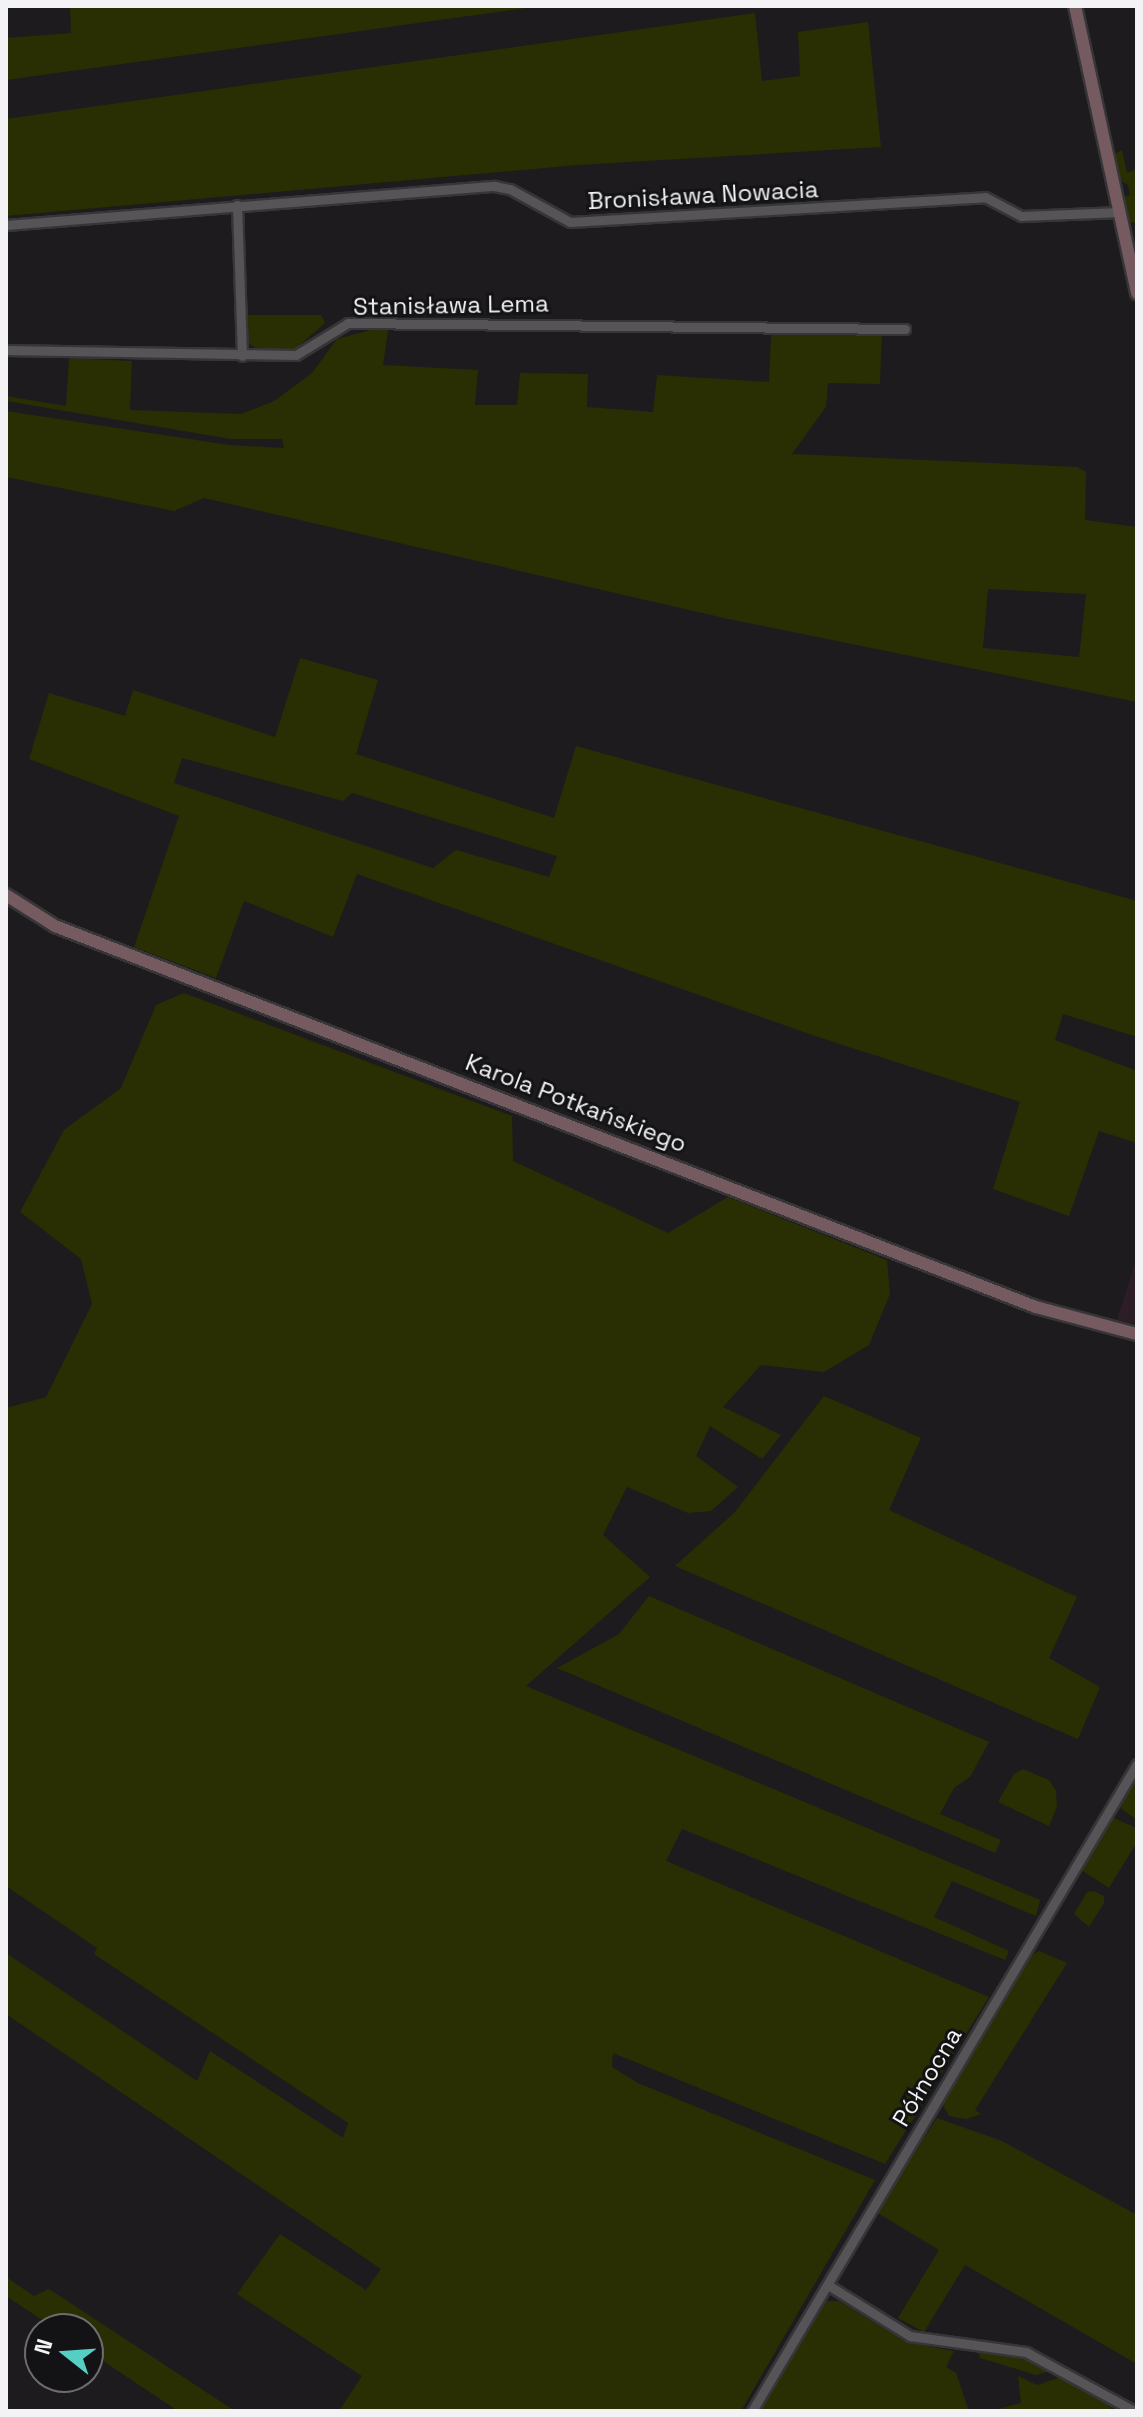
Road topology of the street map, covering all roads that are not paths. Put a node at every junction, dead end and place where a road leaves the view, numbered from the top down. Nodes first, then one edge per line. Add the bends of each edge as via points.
1 (1075, 6) edge
2 (237, 205) junction
3 (1120, 212) junction
4 (6, 225) edge
5 (1137, 293) edge
6 (905, 329) dead end
7 (6, 350) edge
8 (242, 356) junction
9 (6, 895) edge
10 (1137, 1334) edge
11 (1137, 1764) edge
12 (828, 2285) junction
13 (752, 2411) edge
14 (1134, 2411) edge

1 - 3 street
2 - 3 street, Bronisława Nowacia via 494,186 510,189 570,222 985,197 1021,216
2 - 4 street, Bronisława Nowacia
2 - 8 street
3 - 5 street
6 - 8 street, Stanisława Lema via 348,323 296,355
7 - 8 street, Stanisława Lema
9 - 10 street, Karola Potkańskiego via 55,926 1047,1312
11 - 12 street, Północna
12 - 13 street, Północna
12 - 14 street via 910,2336 1026,2352

